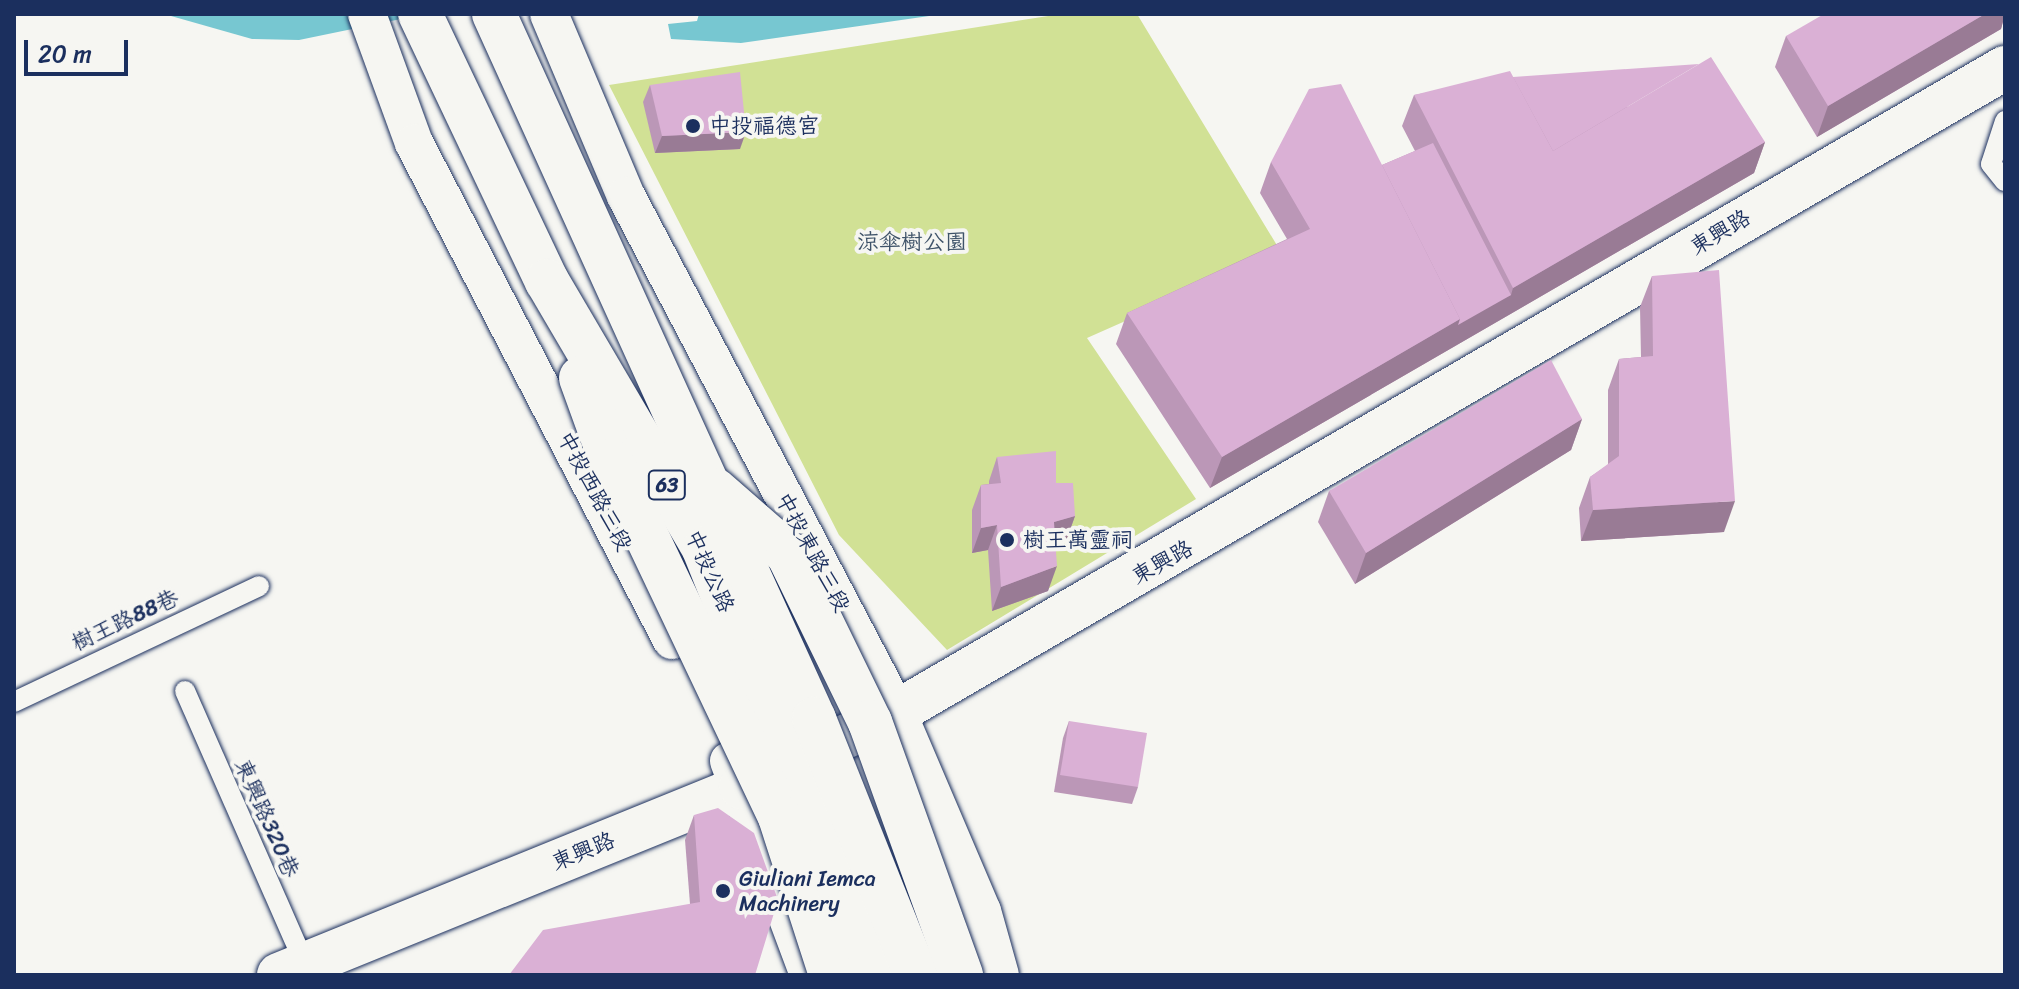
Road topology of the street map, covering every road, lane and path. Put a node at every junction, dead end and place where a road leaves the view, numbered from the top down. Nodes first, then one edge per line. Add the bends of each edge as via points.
1 (367, 14) edge
2 (420, 14) edge
3 (494, 14) edge
4 (549, 14) edge
5 (2005, 68) edge
6 (2005, 121) edge
7 (2005, 181) edge
8 (547, 281) junction
9 (707, 484) junction
10 (259, 586) dead end
11 (185, 691) dead end
12 (14, 702) edge
13 (897, 712) junction
14 (741, 787) junction
15 (298, 971) edge
16 (809, 975) edge
17 (831, 975) edge
18 (874, 975) edge
19 (916, 975) edge
20 (961, 975) edge
21 (1000, 975) edge

1 - 14 street, 中投西路三段 via 414,143 653,600
2 - 8 main road, 中投公路 / 63, bridge
3 - 9 main road, 中投公路 / 63, bridge
4 - 13 street, 中投東路三段 via 599,141
5 - 13 main road, 東興路
6 - 7 lane via 1991,164
8 - 17 main road, bridge via 611,461 780,817
8 - 18 main road, 中投公路 / 63, bridge via 704,549
9 - 19 main road, 中投公路 / 63, bridge via 875,862
9 - 20 main road, bridge via 788,554 870,722
10 - 12 lane, 樹王路88巷
11 - 15 lane, 東興路320巷
13 - 14 main road, 東興路
13 - 21 street, 中投東路三段 via 982,911
14 - 15 main road, 東興路
14 - 16 street, 中投西路三段

